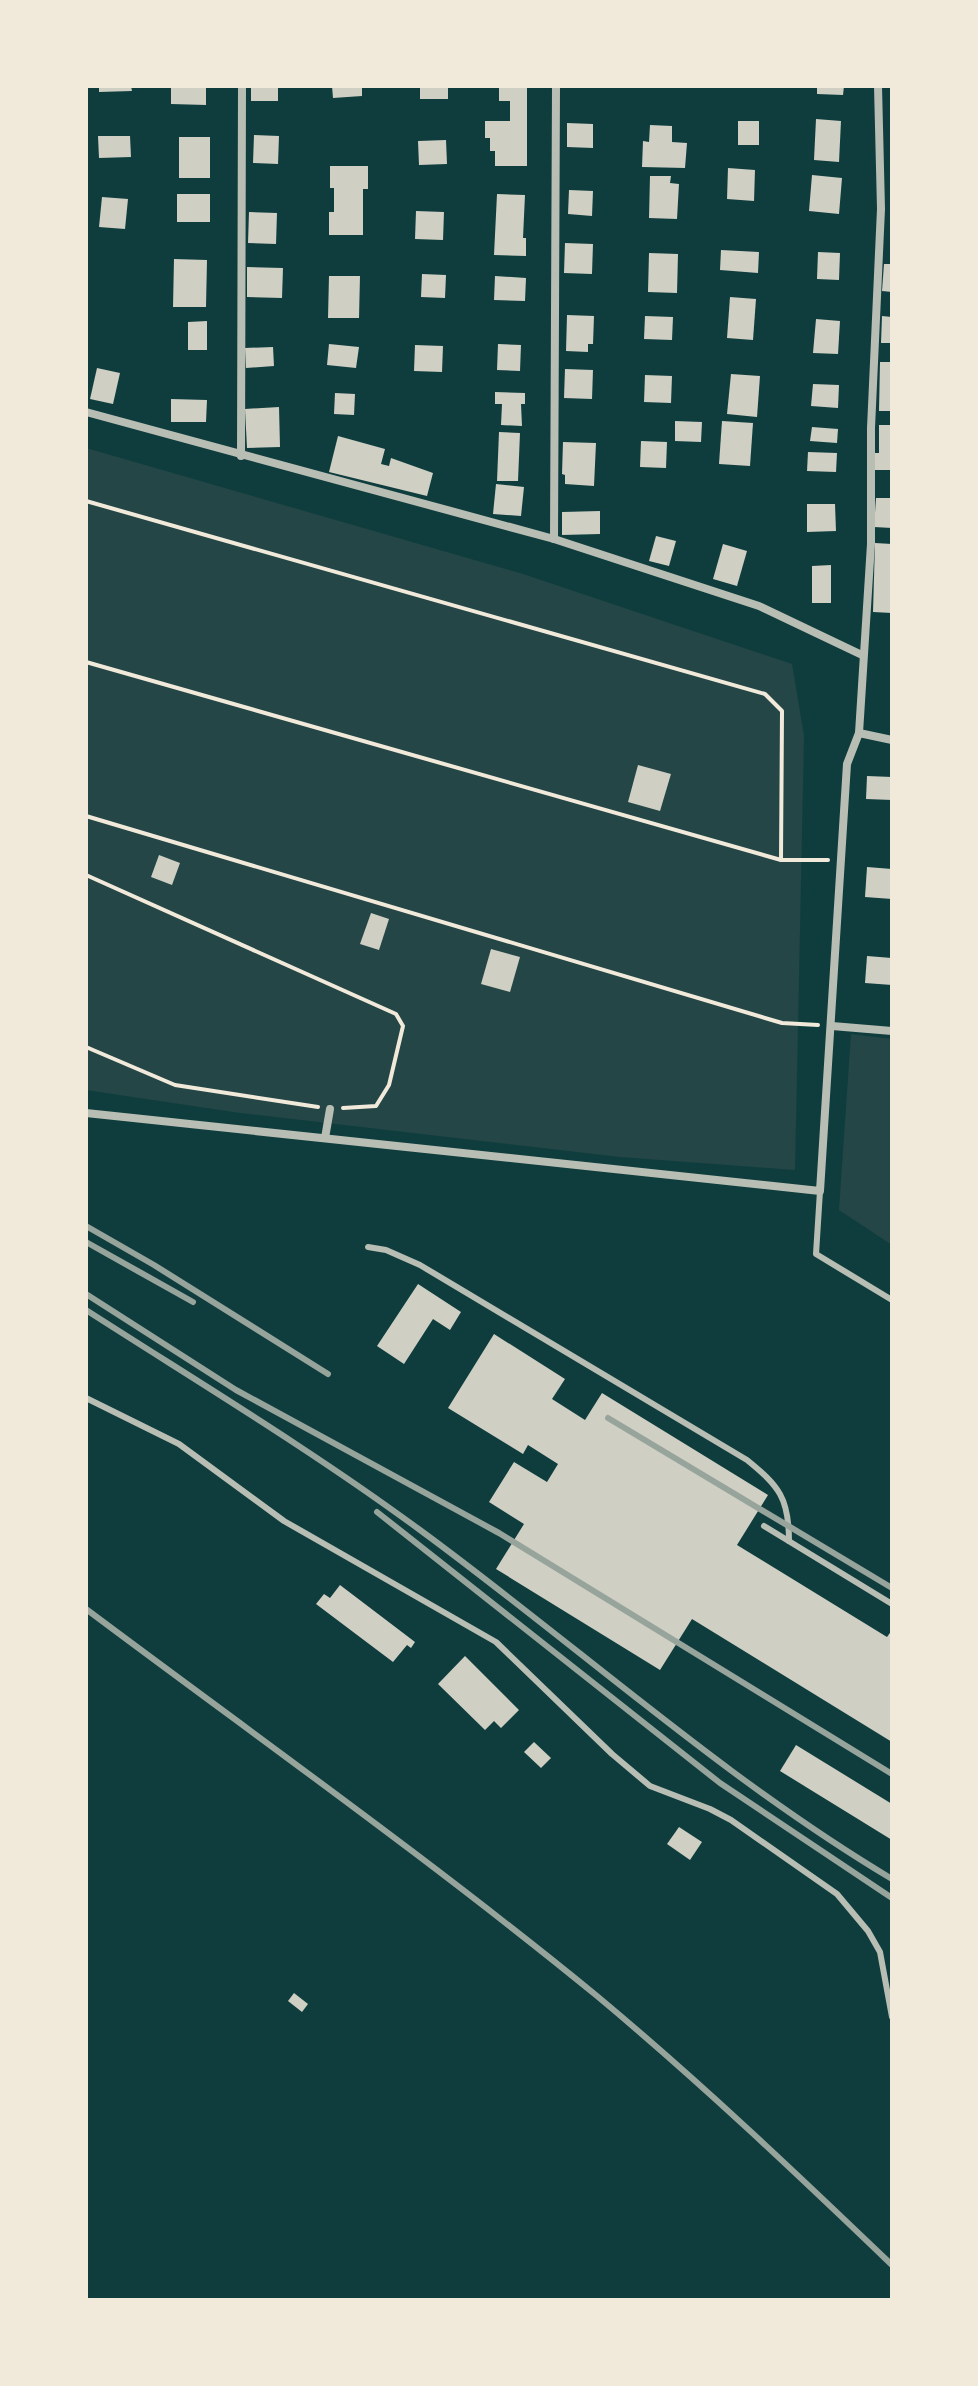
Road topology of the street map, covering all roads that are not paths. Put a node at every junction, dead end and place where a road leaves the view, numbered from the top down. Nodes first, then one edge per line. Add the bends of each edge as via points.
1 (242, 86) edge
2 (556, 86) edge
3 (878, 86) edge
4 (881, 209) junction
5 (892, 210) edge
6 (86, 412) edge
7 (241, 456) junction
8 (554, 539) junction
9 (862, 655) junction
10 (859, 733) junction
11 (892, 740) edge
12 (832, 1026) junction
13 (892, 1031) edge
14 (330, 1109) road end
15 (86, 1113) edge
16 (325, 1138) junction
17 (820, 1191) junction
18 (368, 1247) dead end
19 (892, 1300) edge
20 (86, 1398) edge
21 (764, 1526) dead end
22 (789, 1541) junction
23 (892, 1604) edge
24 (892, 2017) edge

1 - 7 street
2 - 8 street
3 - 4 street
4 - 5 street
4 - 9 street via 871,544
6 - 7 street
7 - 8 street
8 - 9 street via 759,606
9 - 10 street
10 - 11 street
10 - 12 street via 847,764
12 - 13 street
12 - 17 street
14 - 16 street
15 - 16 street
16 - 17 street
17 - 19 lane via 816,1254
18 - 22 lane via 420,1265 747,1460 782,1493
20 - 24 lane via 179,1444 284,1521 496,1642 650,1786 731,1820 837,1894 880,1952
21 - 22 lane
22 - 23 lane

